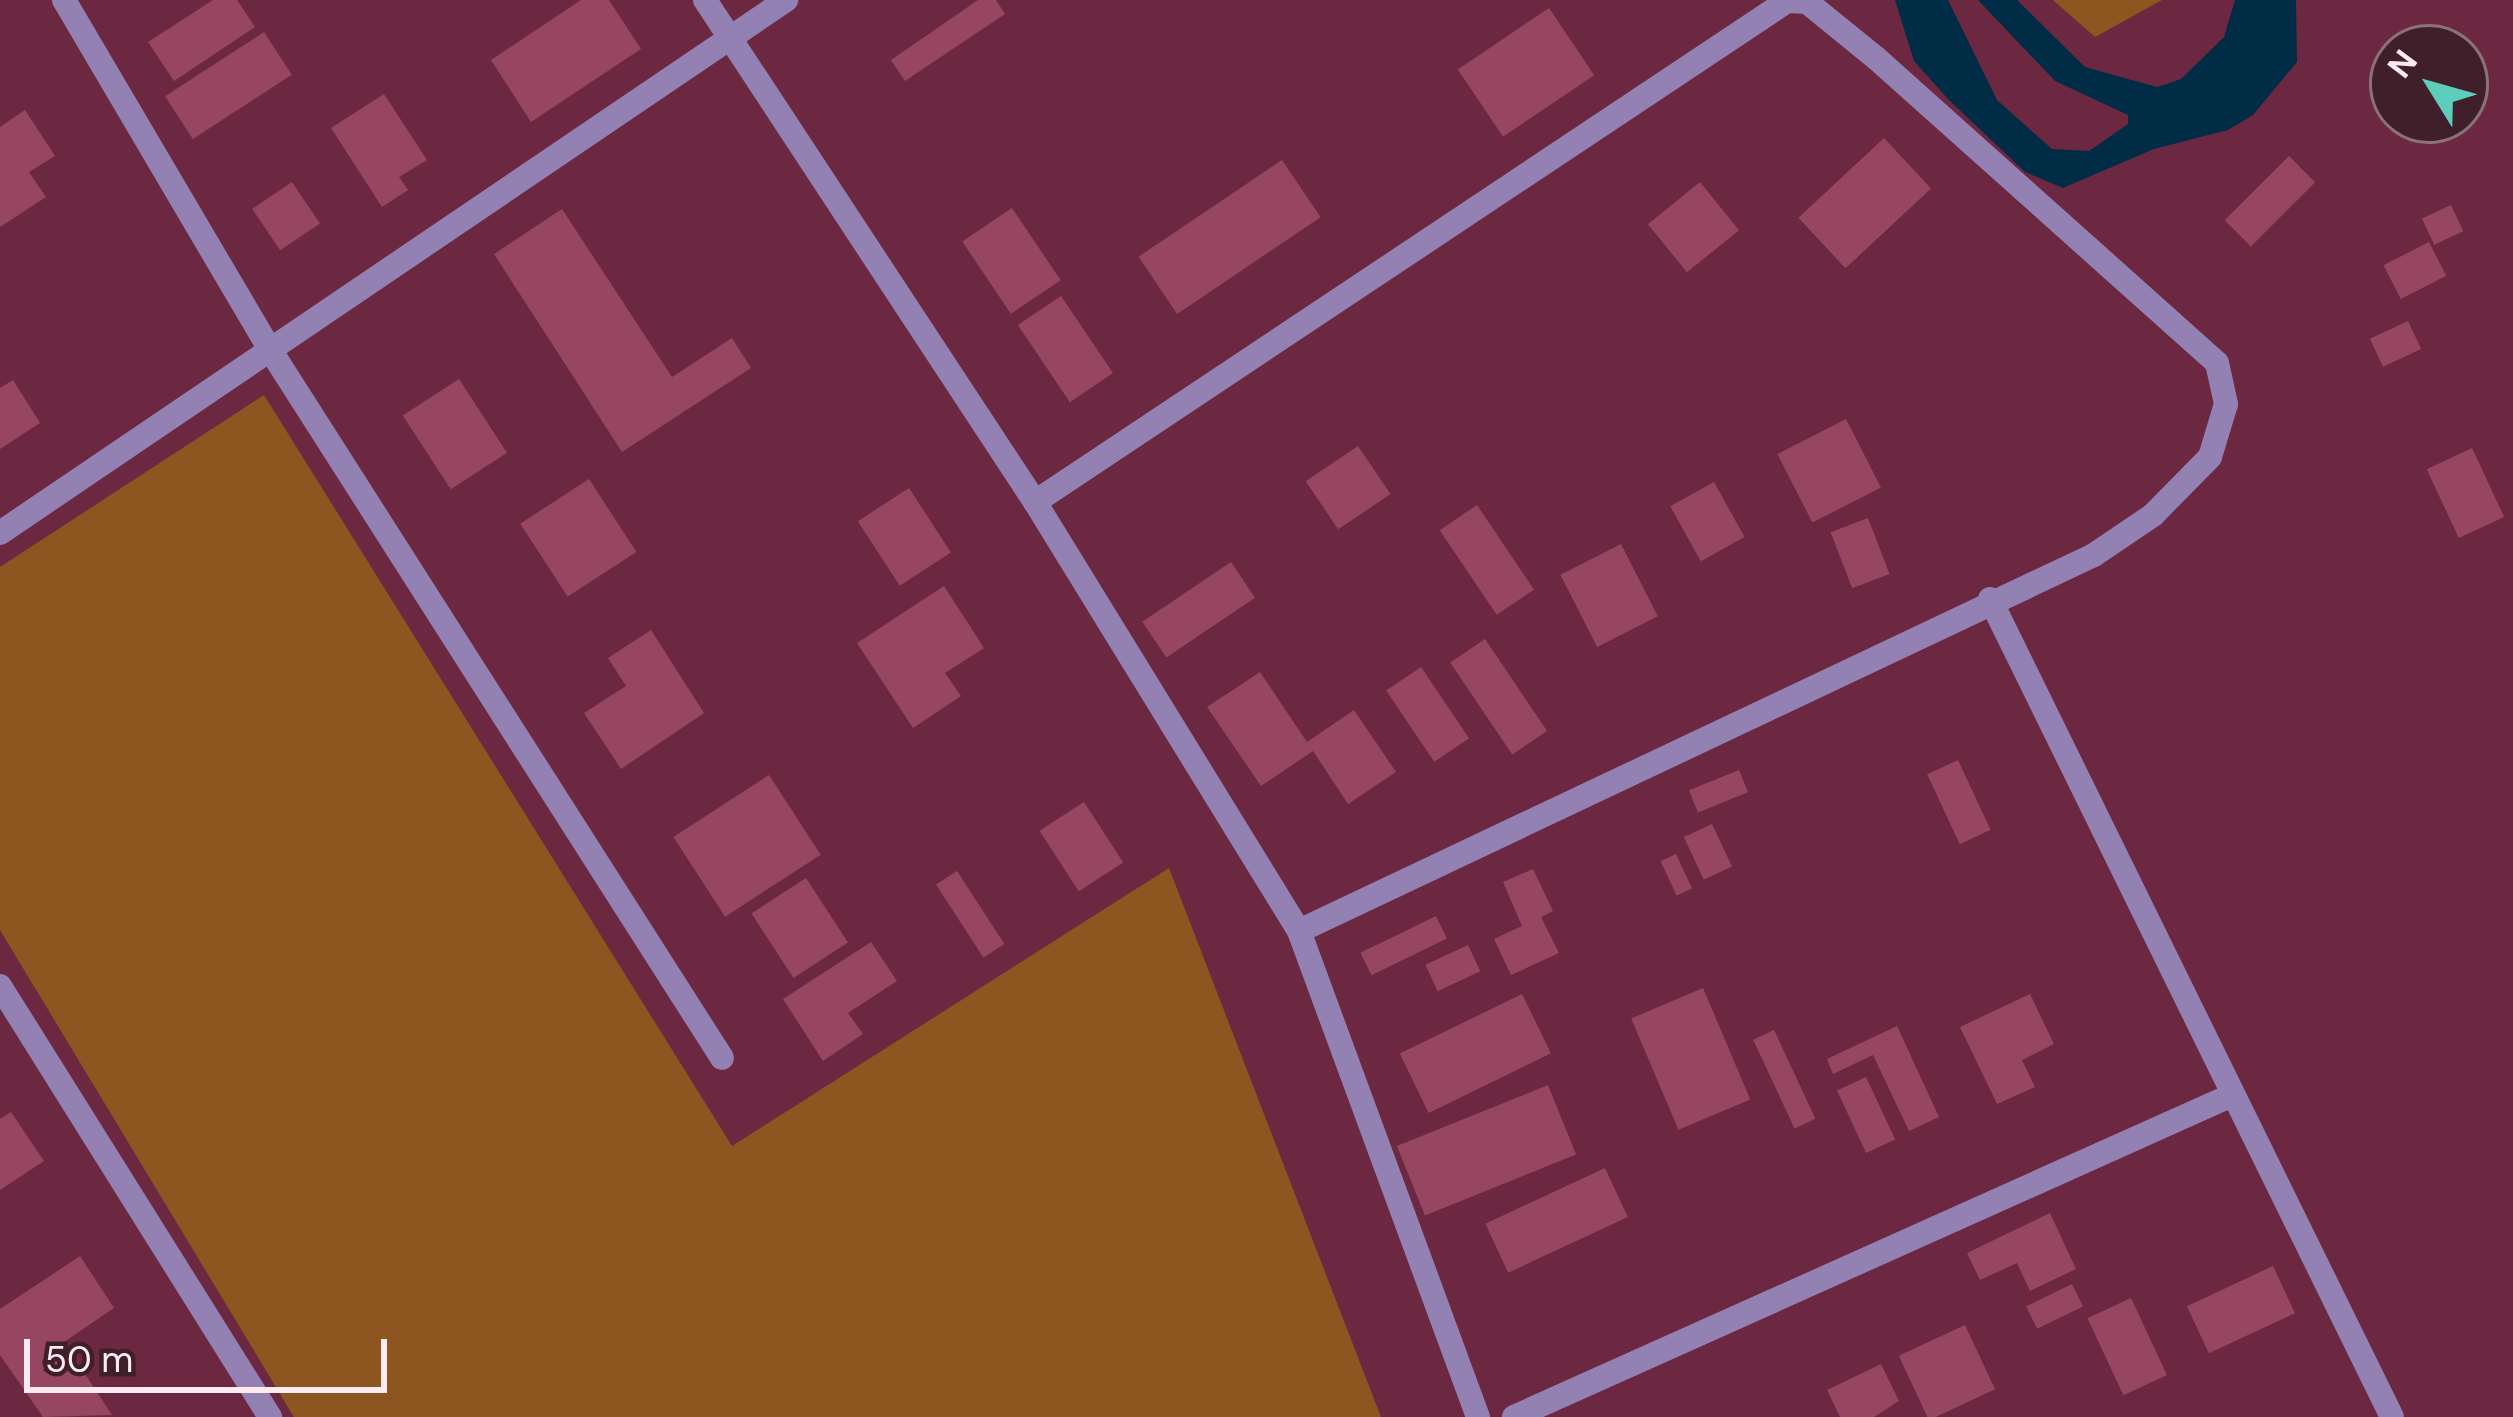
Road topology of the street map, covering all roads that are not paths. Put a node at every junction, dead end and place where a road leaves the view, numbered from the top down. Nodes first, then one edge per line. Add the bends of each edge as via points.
1 (64, 0) edge
2 (706, 0) edge
3 (785, 0) edge
4 (731, 39) junction
5 (269, 348) junction
6 (1035, 502) junction
7 (0, 533) edge
8 (1990, 599) junction
9 (1299, 931) junction
10 (0, 986) edge
11 (722, 1058) dead end
12 (2230, 1096) junction
13 (270, 1417) edge
14 (1478, 1417) edge
15 (1514, 1417) edge
16 (2392, 1417) edge

1 - 5 street
2 - 4 street
3 - 4 street
4 - 5 street
4 - 6 street
5 - 7 street
5 - 11 street
6 - 8 street via 1773,10 1807,2 2023,182 2217,363 2226,404 2210,457 2153,515 2094,555
6 - 9 street
8 - 9 street
8 - 12 street
9 - 14 street
10 - 13 street
12 - 15 street
12 - 16 street

